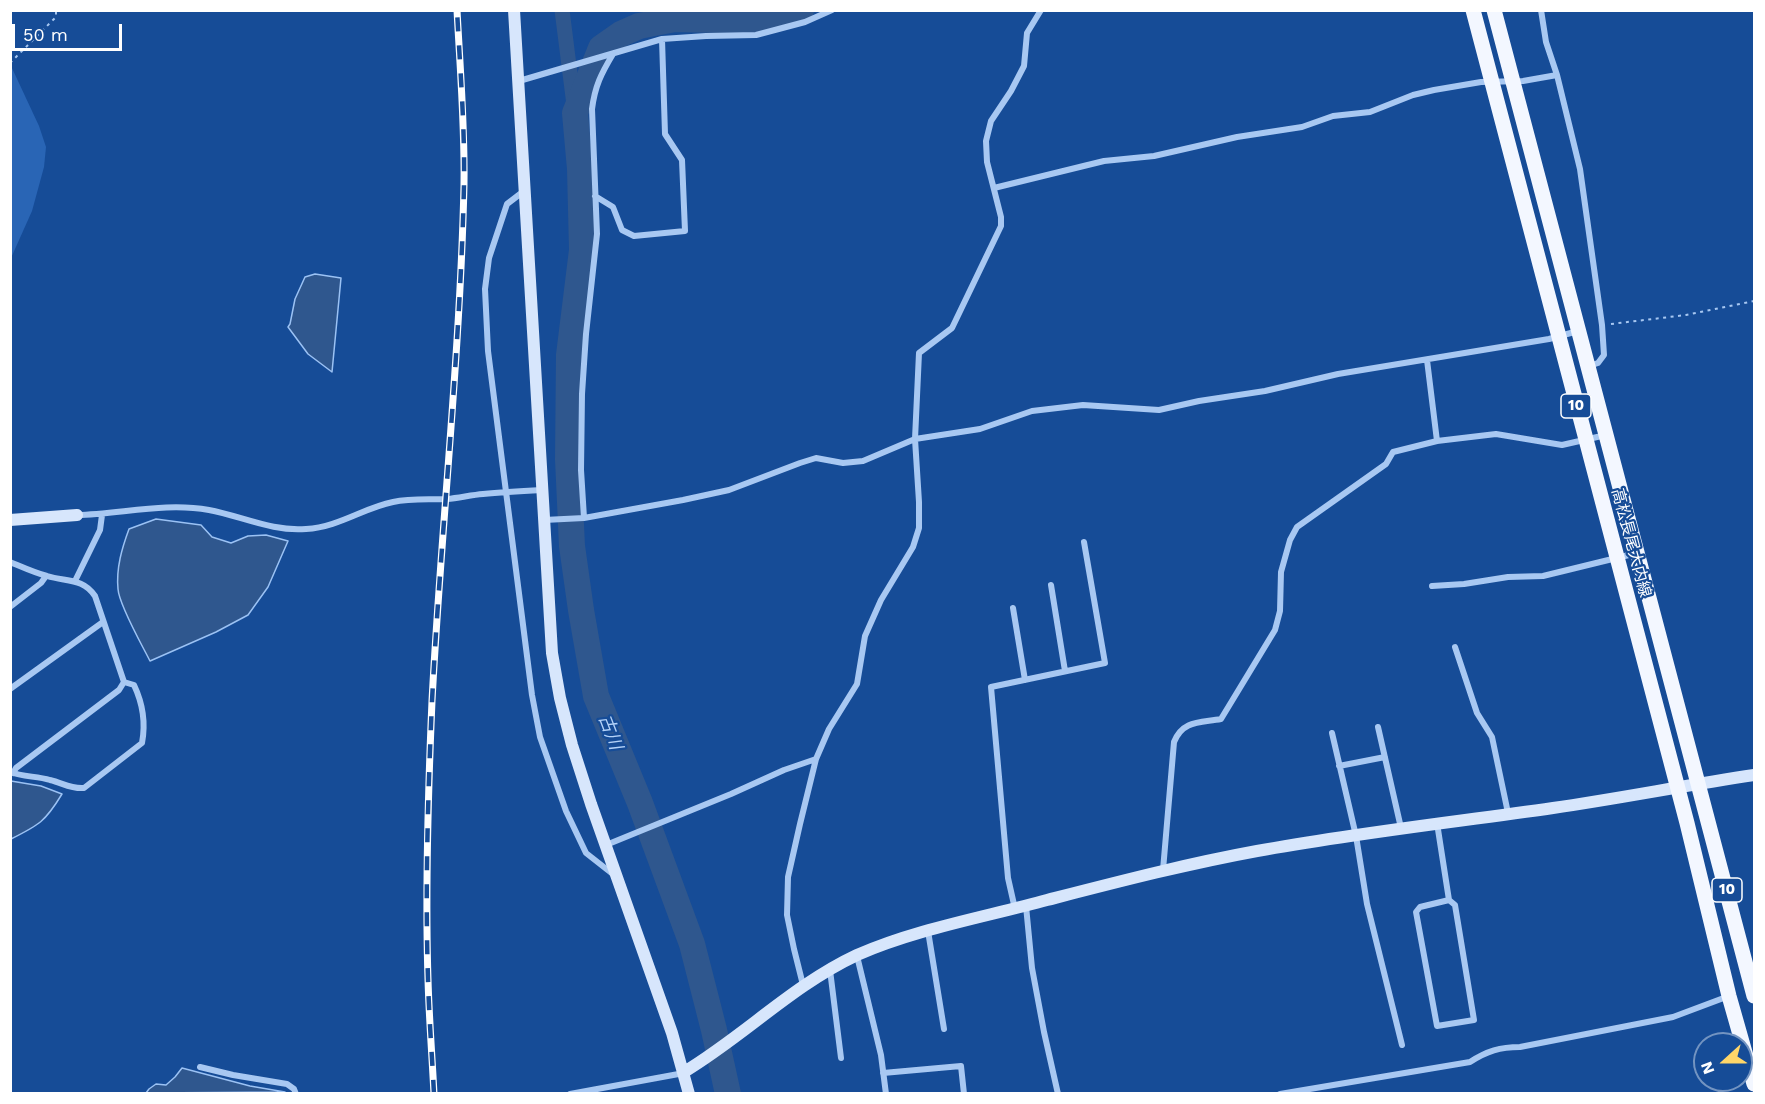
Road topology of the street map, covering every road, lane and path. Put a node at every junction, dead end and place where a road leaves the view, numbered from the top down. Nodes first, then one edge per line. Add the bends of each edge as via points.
1 (56, 10) edge
2 (514, 10) edge
3 (832, 10) edge
4 (1041, 10) edge
5 (1473, 10) edge
6 (1494, 10) edge
7 (1541, 10) edge
8 (662, 39) junction
9 (610, 55) junction
10 (10, 63) edge
11 (1557, 75) junction
12 (519, 81) junction
13 (1513, 81) junction
14 (1491, 82) junction
15 (994, 188) junction
16 (525, 190) junction
17 (595, 196) junction
18 (1755, 301) edge
19 (1602, 325) junction
20 (1579, 331) junction
21 (1558, 337) junction
22 (1427, 360) junction
23 (1588, 366) junction
24 (1606, 435) junction
25 (915, 439) junction
26 (1585, 440) junction
27 (1437, 441) junction
28 (542, 490) junction
29 (506, 492) junction
30 (77, 515) joint
31 (102, 515) junction
32 (582, 518) junction
33 (10, 520) edge
34 (544, 520) junction
35 (1084, 542) dead end
36 (1638, 553) junction
37 (1616, 558) junction
38 (10, 562) edge
39 (46, 576) junction
40 (75, 581) junction
41 (1051, 585) dead end
42 (1432, 586) dead end
43 (10, 607) edge
44 (1013, 608) dead end
45 (103, 622) junction
46 (1455, 647) dead end
47 (1065, 671) junction
48 (1025, 680) junction
49 (124, 682) junction
50 (10, 689) edge
51 (1378, 727) dead end
52 (1332, 733) dead end
53 (1384, 757) junction
54 (816, 759) junction
55 (1339, 766) junction
56 (12, 773) edge
57 (1755, 775) edge
58 (1700, 784) junction
59 (1677, 788) junction
60 (1508, 813) junction
61 (1437, 823) junction
62 (1401, 829) junction
63 (1356, 836) junction
64 (606, 845) junction
65 (1163, 870) junction
66 (617, 877) junction
67 (1449, 900) junction
68 (1021, 907) junction
69 (928, 931) junction
70 (857, 956) junction
71 (830, 969) junction
72 (803, 985) junction
73 (1730, 996) junction
74 (1755, 996) edge
75 (944, 1029) dead end
76 (1402, 1046) dead end
77 (841, 1058) dead end
78 (200, 1066) dead end
79 (684, 1072) junction
80 (883, 1073) junction
81 (1755, 1084) edge
82 (296, 1094) edge
83 (570, 1094) edge
84 (689, 1094) edge
85 (886, 1094) edge
86 (964, 1094) edge
87 (1059, 1094) edge
88 (1280, 1094) edge

1 - 10 path via 56,17
2 - 12 street
3 - 8 street via 806,22 756,35
4 - 15 street via 1027,33 1024,66 991,120 986,141
5 - 14 main road, 高松長尾大内線 / 10
6 - 13 main road, 高松長尾大内線 / 10
7 - 11 street
8 - 9 street
8 - 17 street via 665,134 682,160 685,231 633,236 622,230 613,207
9 - 12 street
9 - 17 street via 595,89 592,109
11 - 13 street
11 - 19 street via 1580,169
12 - 16 street
13 - 14 street
13 - 20 main road, 高松長尾大内線 / 10
14 - 15 street via 1413,95 1370,112 1333,116 1302,127 1154,156 1091,164
14 - 21 main road, 高松長尾大内線 / 10
15 - 25 street via 1001,226 952,328 919,353
16 - 28 street
16 - 29 street via 507,204 489,258 484,289
17 - 32 street via 597,234 582,394
18 - 19 path via 1686,315
19 - 23 street via 1604,355 1598,363
20 - 21 street
20 - 23 main road, 高松長尾大内線 / 10
21 - 22 street
21 - 26 main road, 高松長尾大内線 / 10
22 - 25 street via 1159,410 1083,405 1032,411 980,429
22 - 27 street
23 - 24 main road, 高松長尾大内線 / 10
24 - 26 street
24 - 36 main road, 高松長尾大内線 / 10
25 - 32 street via 862,461 843,463 816,458 729,490
25 - 54 street via 919,528 913,547 865,636 857,684
26 - 27 street via 1555,444 1496,434
26 - 37 main road, 高松長尾大内線 / 10
27 - 65 street via 1393,452 1386,464 1297,527 1281,572 1280,611 1275,630 1221,718 1187,725 1174,742
28 - 29 street
28 - 34 street
29 - 31 street via 390,502 336,524 304,530 200,509 142,508
29 - 66 street via 540,737 566,811 586,853
30 - 31 street
30 - 33 street
31 - 40 street via 100,530
32 - 34 street
34 - 64 street via 552,653 560,698
35 - 47 street via 1105,663
36 - 37 street
36 - 58 main road, 高松長尾大内線 / 10
37 - 42 street via 1543,576
37 - 59 main road, 高松長尾大内線 / 10
38 - 39 street
39 - 40 street
39 - 43 street
40 - 45 street via 89,587
41 - 47 street
44 - 48 street
45 - 49 street
45 - 50 street
46 - 60 street via 1477,713 1492,738
47 - 48 street
48 - 68 street via 991,687 1008,878
49 - 56 street via 119,690
49 - 56 street via 134,685 142,700 142,743 84,788 74,789 49,779
51 - 53 street
52 - 55 street
53 - 55 street
53 - 62 street
54 - 64 street
54 - 72 street via 789,877 788,915
55 - 63 street
57 - 58 street
58 - 59 street
58 - 74 main road, 高松長尾大内線 / 10
59 - 60 street
59 - 73 main road, 高松長尾大内線 / 10
60 - 61 street
61 - 62 street
61 - 67 street
62 - 63 street
63 - 65 street
63 - 76 street via 1367,904
64 - 66 street
65 - 68 street
66 - 79 street
67 - 67 street via 1455,905 1474,1020 1437,1026 1416,912 1420,907
68 - 69 street
68 - 87 street
69 - 70 street
69 - 75 street
70 - 71 street
70 - 80 street
71 - 72 street
71 - 77 street
72 - 79 street
73 - 81 main road, 高松長尾大内線 / 10
73 - 88 street via 1672,1017 1505,1047 1470,1062
78 - 82 street via 287,1084
79 - 83 street
79 - 84 street
80 - 85 street
80 - 86 street via 961,1066

